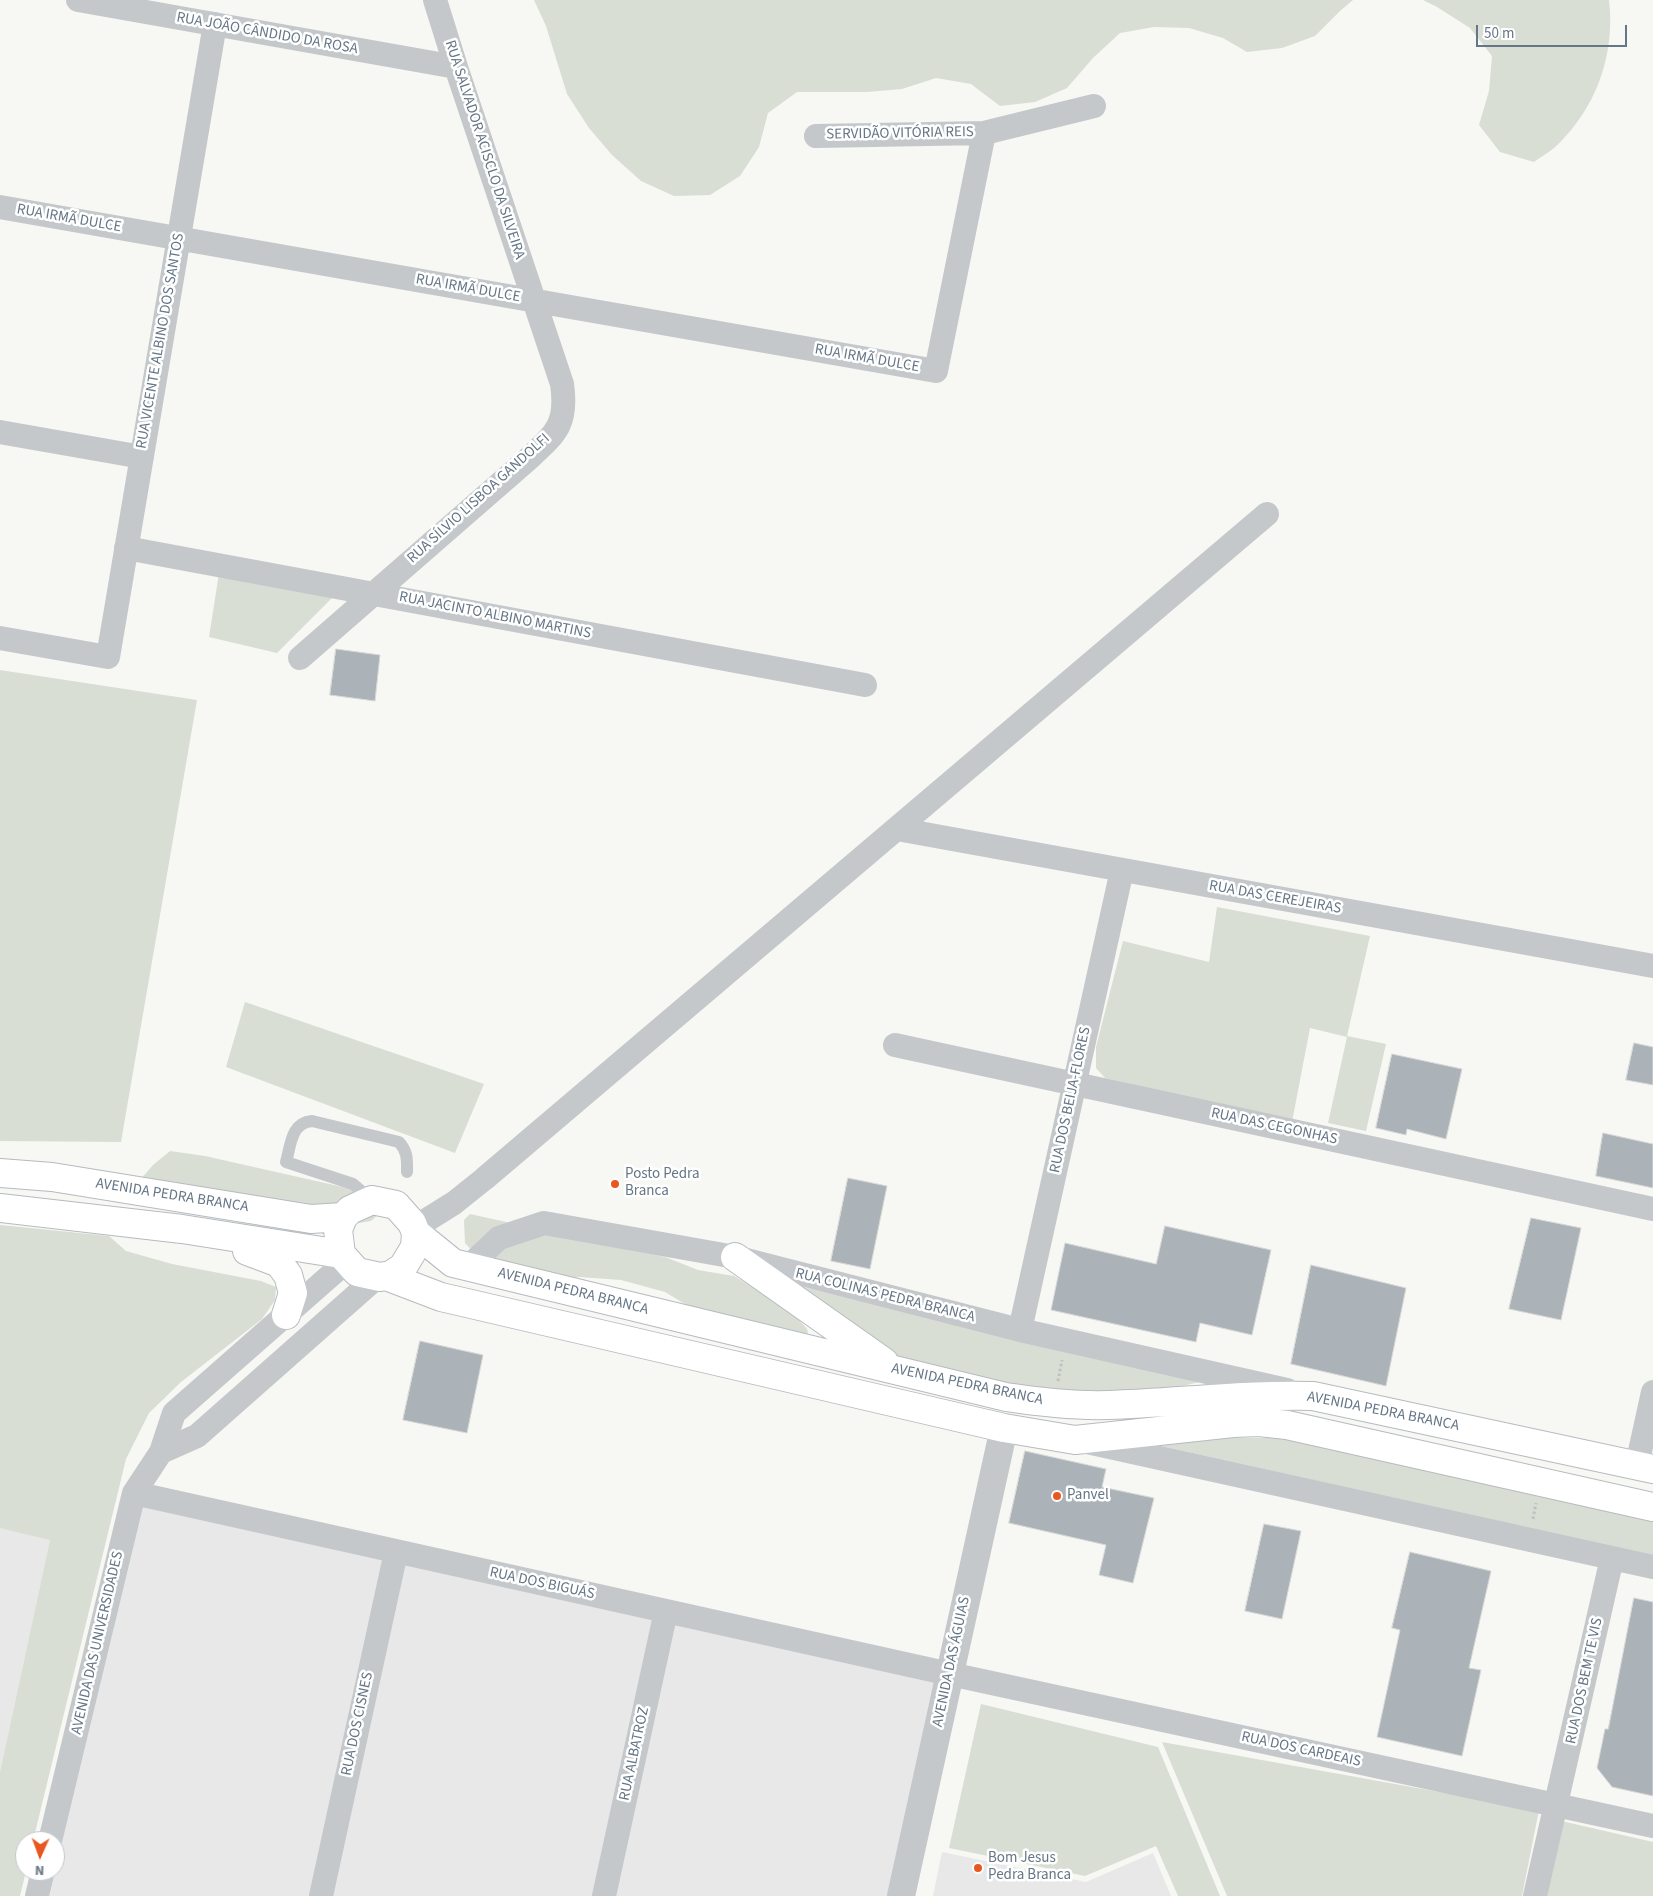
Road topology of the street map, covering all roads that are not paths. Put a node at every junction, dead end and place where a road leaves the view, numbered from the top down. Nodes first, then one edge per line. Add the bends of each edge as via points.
1 (78, 0) edge
2 (435, 0) edge
3 (215, 24) junction
4 (456, 67) junction
5 (1094, 106) dead end
6 (984, 133) junction
7 (816, 136) dead end
8 (0, 207) edge
9 (178, 238) junction
10 (534, 300) junction
11 (0, 432) edge
12 (142, 457) junction
13 (1267, 514) dead end
14 (126, 548) junction
15 (372, 594) junction
16 (0, 638) edge
17 (300, 658) dead end
18 (864, 685) dead end
19 (896, 829) junction
20 (1122, 870) junction
21 (1653, 966) edge
22 (895, 1045) dead end
23 (1074, 1084) junction
24 (406, 1172) dead end
25 (0, 1173) edge
26 (372, 1200) junction
27 (0, 1208) edge
28 (1653, 1209) edge
29 (343, 1217) junction
30 (182, 1229) junction
31 (415, 1231) junction
32 (735, 1257) junction
33 (344, 1258) junction
34 (468, 1267) junction
35 (382, 1276) junction
36 (286, 1315) junction
37 (1020, 1330) junction
38 (897, 1371) junction
39 (1653, 1392) edge
40 (1313, 1396) junction
41 (1004, 1428) junction
42 (1075, 1440) junction
43 (160, 1452) junction
44 (1645, 1467) edge
45 (134, 1493) junction
46 (1653, 1507) edge
47 (396, 1552) junction
48 (1612, 1558) junction
49 (1653, 1567) edge
50 (666, 1611) junction
51 (950, 1674) junction
52 (1557, 1805) junction
53 (1653, 1826) edge
54 (52, 1831) edge
55 (41, 1881) edge
56 (37, 1896) edge
57 (321, 1896) edge
58 (604, 1896) edge
59 (901, 1896) edge
60 (1535, 1896) edge

1 - 3 street, RUA JOÃO CÂNDIDO DA ROSA
2 - 4 street, RUA SALVADOR ACISCLO DA SILVEIRA
3 - 4 street, RUA JOÃO CÂNDIDO DA ROSA
3 - 9 street, RUA VICENTE ALBINO DOS SANTOS
4 - 10 street, RUA SALVADOR ACISCLO DA SILVEIRA
5 - 6 street, SERVIDÃO VITÓRIA REIS
6 - 7 street, SERVIDÃO VITÓRIA REIS
6 - 10 street, RUA IRMÃ DULCE via 936,371
8 - 9 street, RUA IRMÃ DULCE
9 - 10 street, RUA IRMÃ DULCE
9 - 12 street, RUA VICENTE ALBINO DOS SANTOS
10 - 15 street, RUA SÍLVIO LISBOA GANDOLFI via 562,384 564,415 557,430 526,461
11 - 12 street
12 - 14 street, RUA VICENTE ALBINO DOS SANTOS
13 - 19 street
14 - 15 street, RUA JACINTO ALBINO MARTINS
14 - 16 street, RUA VICENTE ALBINO DOS SANTOS via 108,657
15 - 17 street, RUA SÍLVIO LISBOA GANDOLFI
15 - 18 street, RUA JACINTO ALBINO MARTINS
19 - 20 street, RUA DAS CEREJEIRAS
19 - 31 street via 484,1179
20 - 21 street, RUA DAS CEREJEIRAS
20 - 23 street, RUA DOS BEIJA-FLORES
22 - 23 street, RUA DAS CEGONHAS
23 - 28 street, RUA DAS CEGONHAS
23 - 37 street, RUA DOS BEIJA-FLORES
24 - 26 lane via 408,1158 400,1142 312,1121 303,1122 296,1128 286,1162 353,1184
25 - 29 main road, AVENIDA PEDRA BRANCA via 52,1177 311,1219
26 - 29 main road
26 - 31 main road via 396,1205
27 - 30 main road, AVENIDA PEDRA BRANCA
29 - 33 main road via 338,1230
30 - 33 main road, AVENIDA PEDRA BRANCA
30 - 36 main road via 279,1263 288,1274 293,1294
31 - 34 main road, AVENIDA PEDRA BRANCA via 453,1263
31 - 35 main road via 415,1247 403,1268
32 - 34 street, RUA COLINAS PEDRA BRANCA via 544,1222 499,1238
32 - 37 street, RUA COLINAS PEDRA BRANCA
32 - 38 main road
33 - 35 main road via 357,1272
33 - 36 street, AVENIDA DAS UNIVERSIDADES
34 - 38 main road, AVENIDA PEDRA BRANCA
35 - 41 main road, AVENIDA PEDRA BRANCA via 442,1297
35 - 43 street via 198,1436
36 - 43 street, AVENIDA DAS UNIVERSIDADES via 174,1413
37 - 40 street, RUA COLINAS PEDRA BRANCA
38 - 40 main road, AVENIDA PEDRA BRANCA via 1006,1397 1053,1403 1106,1405 1268,1395
39 - 44 street
40 - 44 main road, AVENIDA PEDRA BRANCA
41 - 42 main road, AVENIDA PEDRA BRANCA
41 - 51 street, AVENIDA DAS ÁGUIAS
42 - 46 main road, AVENIDA PEDRA BRANCA via 1233,1423 1287,1425
42 - 48 street, AVENIDA PEDRA BRANCA
43 - 45 street, AVENIDA DAS UNIVERSIDADES
45 - 47 street, RUA DOS BIGUÁS
45 - 54 street, AVENIDA DAS UNIVERSIDADES
47 - 50 street, RUA DOS BIGUÁS
47 - 57 street, RUA DOS CISNES
48 - 49 street, AVENIDA PEDRA BRANCA
48 - 52 street, RUA DOS BEM TE VIS
50 - 51 street, RUA DOS BIGUÁS
50 - 58 street, RUA ALBATROZ
51 - 52 street, RUA DOS CARDEAIS
51 - 59 street, AVENIDA DAS ÁGUIAS
52 - 53 street, RUA DOS CARDEAIS
52 - 60 street, RUA DOS BEM TE VIS
55 - 56 street

